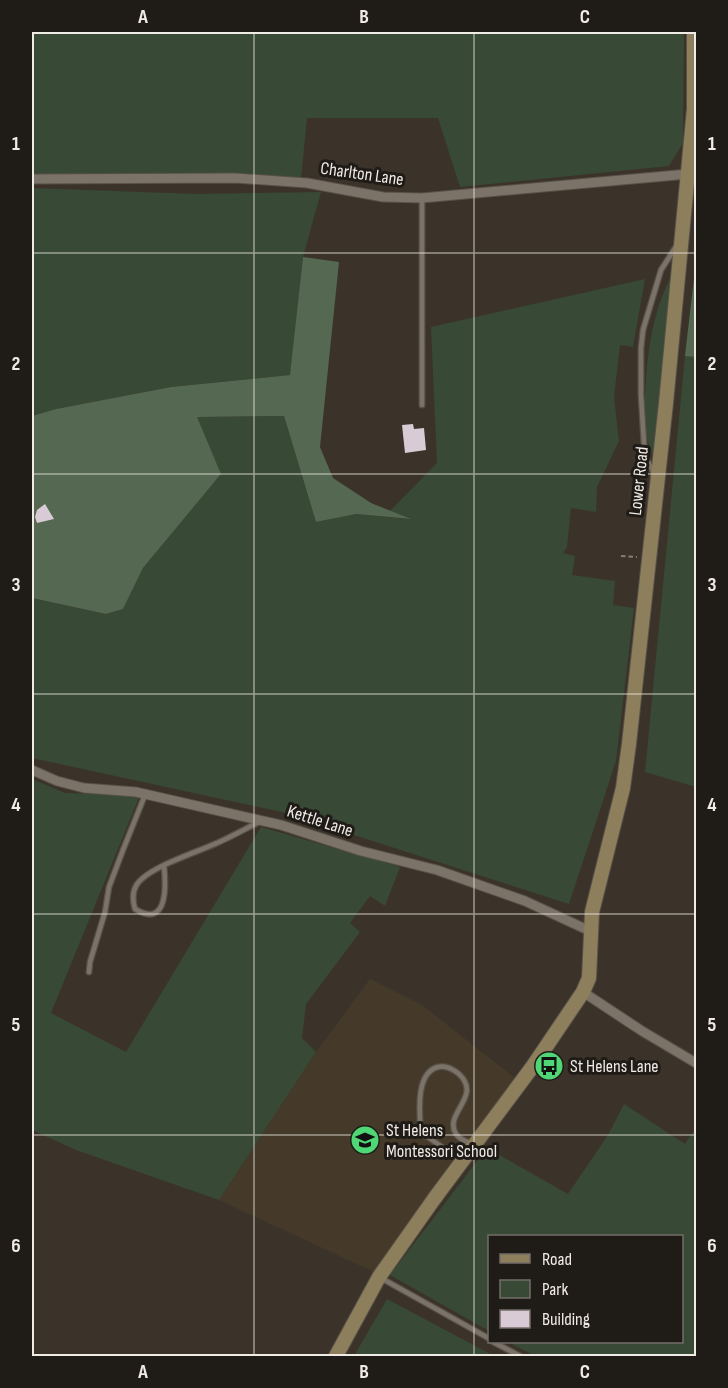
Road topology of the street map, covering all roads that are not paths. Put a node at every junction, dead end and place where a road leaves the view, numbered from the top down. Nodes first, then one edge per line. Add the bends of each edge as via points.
1 (694, 32) edge
2 (691, 175) edge
3 (32, 179) edge
4 (422, 198) junction
5 (682, 238) junction
6 (422, 405) dead end
7 (657, 479) junction
8 (32, 770) edge
9 (146, 795) junction
10 (261, 821) junction
11 (164, 866) junction
12 (590, 931) junction
13 (89, 972) dead end
14 (583, 992) junction
15 (696, 1062) edge
16 (474, 1146) junction
17 (462, 1162) junction
18 (379, 1277) junction
19 (488, 1338) edge
20 (496, 1343) edge
21 (336, 1356) edge
22 (520, 1356) edge

1 - 2 main road, Lower Road
2 - 4 street, Charlton Lane
2 - 5 main road, Lower Road
3 - 4 street, Charlton Lane via 235,178 307,183 383,197
4 - 6 lane
5 - 7 main road, Lower Road
5 - 7 lane via 661,270 641,348 644,444
7 - 12 main road, Lower Road via 623,788
8 - 9 street, Kettle Lane via 84,788
9 - 10 street, Kettle Lane
9 - 13 lane via 109,887
10 - 11 lane
10 - 12 street, Kettle Lane via 437,870 525,901
11 - 11 lane via 135,887 135,909 142,914 160,909 165,900
12 - 14 main road, Lower Road via 590,970
14 - 15 street
14 - 16 main road
16 - 17 main road
16 - 17 lane via 456,1134 454,1127 467,1093 465,1081 450,1068 435,1068 423,1083 421,1135
17 - 18 main road
18 - 19 lane
18 - 21 main road
20 - 22 lane

